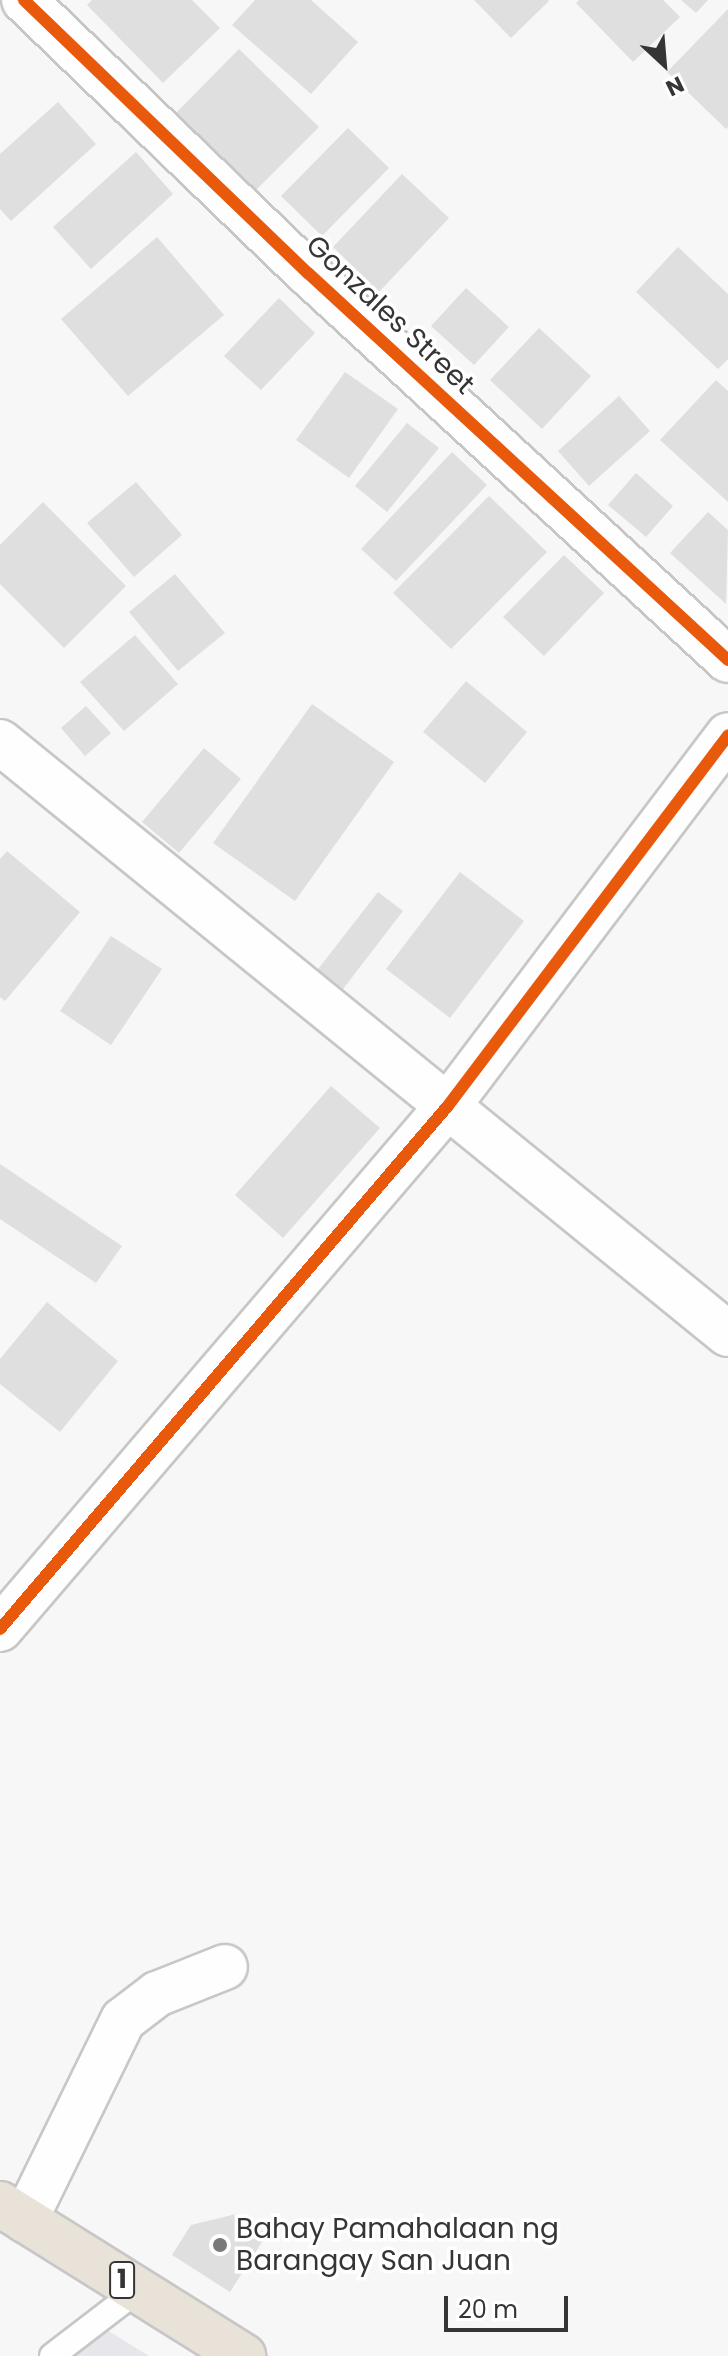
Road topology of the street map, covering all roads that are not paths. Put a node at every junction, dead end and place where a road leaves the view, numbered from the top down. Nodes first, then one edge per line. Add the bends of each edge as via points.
1 (24, 0) edge
2 (728, 660) edge
3 (728, 735) edge
4 (0, 742) edge
5 (447, 1107) junction
6 (728, 1334) edge
7 (0, 1629) edge
8 (225, 1967) dead end
9 (12, 2212) edge
10 (138, 2290) junction
11 (52, 2356) edge
12 (243, 2356) edge

1 - 2 street, Gonzales Street via 308,273
3 - 5 street
4 - 5 street
5 - 6 street
5 - 7 street
8 - 9 street via 157,1994 123,2020
9 - 10 highway, 1
10 - 11 lane
10 - 12 highway, 1

